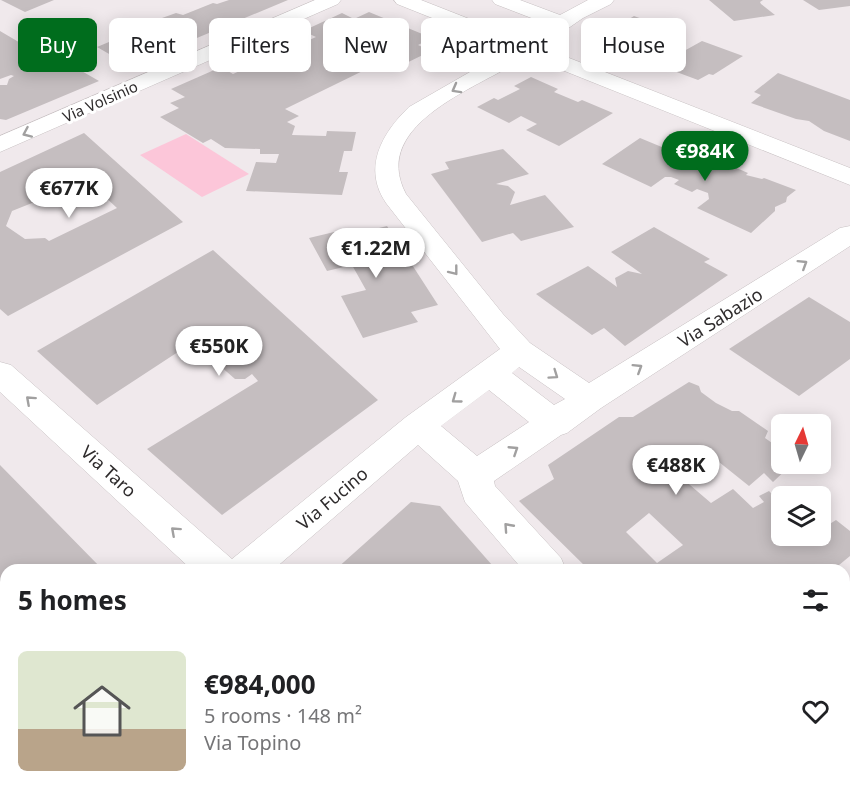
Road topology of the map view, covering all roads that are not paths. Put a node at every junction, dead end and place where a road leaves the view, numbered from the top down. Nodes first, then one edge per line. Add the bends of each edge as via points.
1 (331, 0) edge
2 (404, 0) edge
3 (502, 0) edge
4 (604, 0) edge
5 (449, 18) edge
6 (549, 18) edge
7 (568, 18) edge
8 (569, 66) edge
9 (487, 72) edge
10 (0, 145) edge
11 (850, 177) edge
12 (850, 234) edge
13 (519, 351) junction
14 (0, 373) edge
15 (490, 374) junction
16 (589, 399) junction
17 (555, 424) junction
18 (418, 426) junction
19 (476, 475) junction
20 (211, 564) edge
21 (253, 564) edge
22 (542, 564) edge

1 -> 10 street, Via Volsinio
2 - 5 street
3 - 6 street
4 - 7 street
8 - 11 street
9 -> 13 street via 411,118 392,142 386,170 395,197
16 -> 12 street, Via Sabazio
13 - 15 street, Via Fucino
13 -> 16 street
20 -> 14 street, Via Taro
15 - 17 street
15 -> 18 street, Via Fucino
16 - 17 street, Via Sabazio
19 -> 17 street, Via Sabazio
18 - 19 street
18 - 21 street, Via Fucino
22 -> 19 street via 477,492

